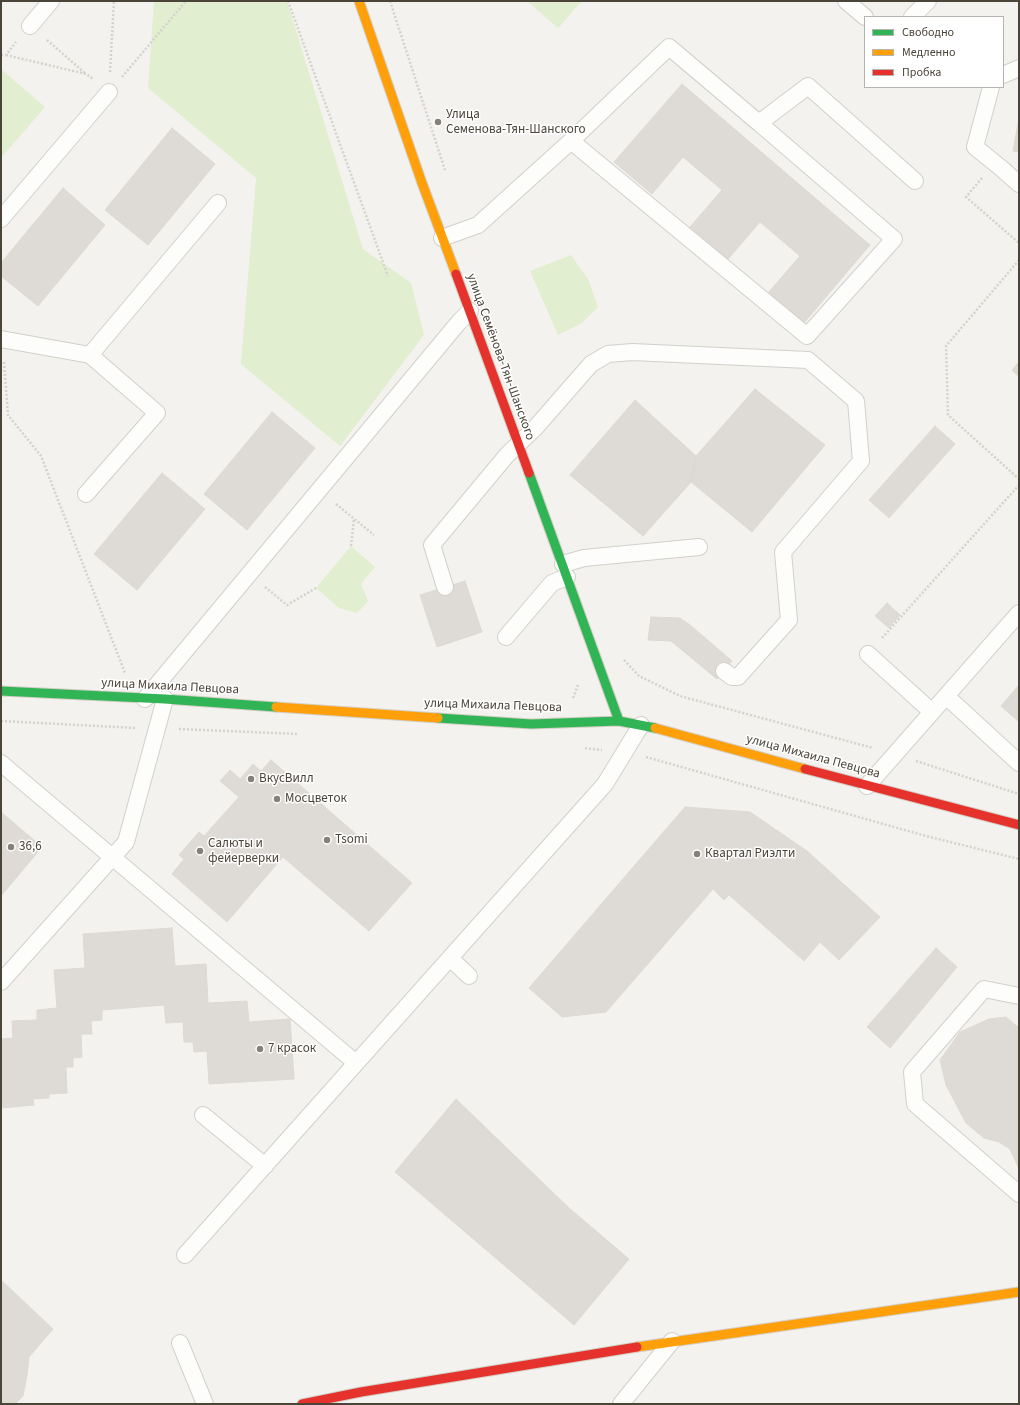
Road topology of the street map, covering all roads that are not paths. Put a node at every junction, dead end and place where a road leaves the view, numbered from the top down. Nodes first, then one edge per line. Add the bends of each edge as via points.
1 (51, 1) edge
2 (359, 1) edge
3 (846, 1) edge
4 (928, 1) edge
5 (864, 16) edge
6 (913, 16) edge
7 (30, 26) road end
8 (991, 88) edge
9 (109, 92) road end
10 (759, 123) junction
11 (570, 141) junction
12 (915, 181) dead end
13 (1019, 184) edge
14 (218, 203) dead end
15 (1, 219) edge
16 (442, 238) junction
17 (470, 311) junction
18 (1, 339) edge
19 (90, 356) junction
20 (519, 444) junction
21 (86, 494) dead end
22 (699, 547) dead end
23 (565, 571) junction
24 (445, 587) dead end
25 (1019, 612) edge
26 (506, 637) dead end
27 (868, 654) road end
28 (724, 671) dead end
29 (1, 692) edge
30 (946, 696) junction
31 (146, 699) junction
32 (165, 699) junction
33 (932, 712) junction
34 (619, 721) junction
35 (641, 725) junction
36 (1, 762) edge
37 (1019, 763) edge
38 (867, 786) junction
39 (1019, 825) edge
40 (114, 857) junction
41 (450, 958) junction
42 (469, 976) dead end
43 (1, 982) edge
44 (1019, 996) edge
45 (356, 1064) junction
46 (203, 1115) dead end
47 (265, 1166) junction
48 (1019, 1194) edge
49 (185, 1256) dead end
50 (1019, 1292) edge
51 (672, 1341) junction
52 (180, 1343) dead end
53 (361, 1392) junction
54 (205, 1404) edge
55 (302, 1404) edge
56 (347, 1404) edge
57 (621, 1404) edge

1 - 7 lane
2 - 16 street, улица Семёнова-Тян-Шанского
3 - 5 lane
4 - 6 lane
8 - 13 lane via 975,147
9 - 15 lane
10 - 11 lane via 669,47
10 - 11 lane via 894,238 807,336
10 - 12 lane via 808,86
11 - 16 lane via 478,225
14 - 19 lane
16 - 17 street, улица Семёнова-Тян-Шанского
17 - 20 street, улица Семёнова-Тян-Шанского
17 - 31 lane
18 - 19 lane
19 - 21 lane via 157,413
20 - 23 street, улица Семёнова-Тян-Шанского
20 - 24 lane via 432,545
20 - 28 lane via 591,364 608,354 632,352 808,360 856,401 861,461 783,552 789,620 738,677 732,677
22 - 23 lane via 584,558
23 - 26 lane
23 - 34 street, улица Семёнова-Тян-Шанского
25 - 30 lane
27 - 33 lane
29 - 31 street, улица Михаила Певцова
30 - 33 lane
30 - 37 lane
31 - 32 street, улица Михаила Певцова
32 - 34 street, улица Михаила Певцова via 531,724
32 - 40 lane via 126,842
33 - 38 lane
34 - 35 street, улица Михаила Певцова
35 - 38 street, улица Михаила Певцова
35 - 41 lane via 605,784
36 - 40 lane
38 - 39 street, улица Михаила Певцова
40 - 43 lane
40 - 45 lane
41 - 42 lane
41 - 45 lane
44 - 48 lane via 984,989 912,1072 915,1104
45 - 47 lane
46 - 47 lane
47 - 49 lane
50 - 51 street
51 - 53 street
51 - 57 lane
52 - 54 lane
53 - 55 street
53 - 56 lane

